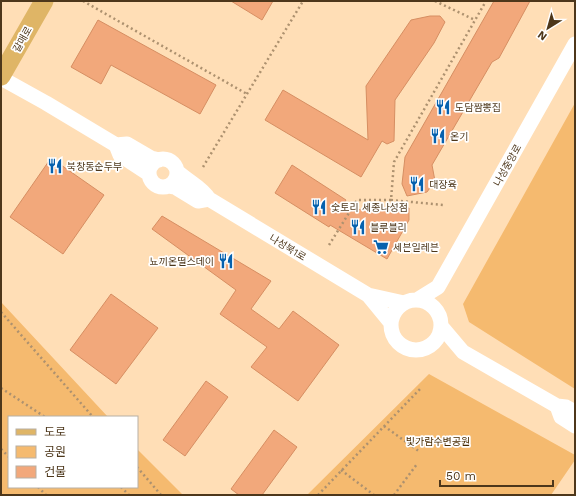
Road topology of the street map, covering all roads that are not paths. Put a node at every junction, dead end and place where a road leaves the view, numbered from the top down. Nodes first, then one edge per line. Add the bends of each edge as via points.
1 (44, 1) edge
2 (575, 44) edge
3 (1, 77) edge
4 (116, 145) junction
5 (159, 160) junction
6 (178, 171) junction
7 (149, 174) junction
8 (169, 186) junction
9 (209, 199) junction
10 (438, 287) junction
11 (368, 295) junction
12 (411, 302) junction
13 (440, 321) junction
14 (391, 323) junction
15 (428, 347) junction
16 (463, 352) junction
17 (557, 406) junction
18 (575, 412) edge
19 (575, 426) edge

1 - 3 main road, 갈매로
2 - 10 street, 나성중앙로
3 - 4 street
4 - 5 street via 127,144
4 - 7 street via 120,155
5 - 6 street via 168,160
5 - 7 street via 151,165
6 - 8 street via 176,180
6 - 9 street, 나성북1로 via 205,192
7 - 8 street via 156,185
8 - 9 street, 나성북1로 via 198,201
9 - 11 street, 나성북1로
10 - 12 street
10 - 13 street
11 - 12 street
11 - 14 street
12 - 13 street via 424,301 430,304
12 - 14 street via 395,311
13 - 15 street via 437,339
13 - 16 street
14 - 15 street via 394,338 406,348 420,350
15 - 16 street
16 - 17 street
17 - 18 street
17 - 19 street via 561,417

